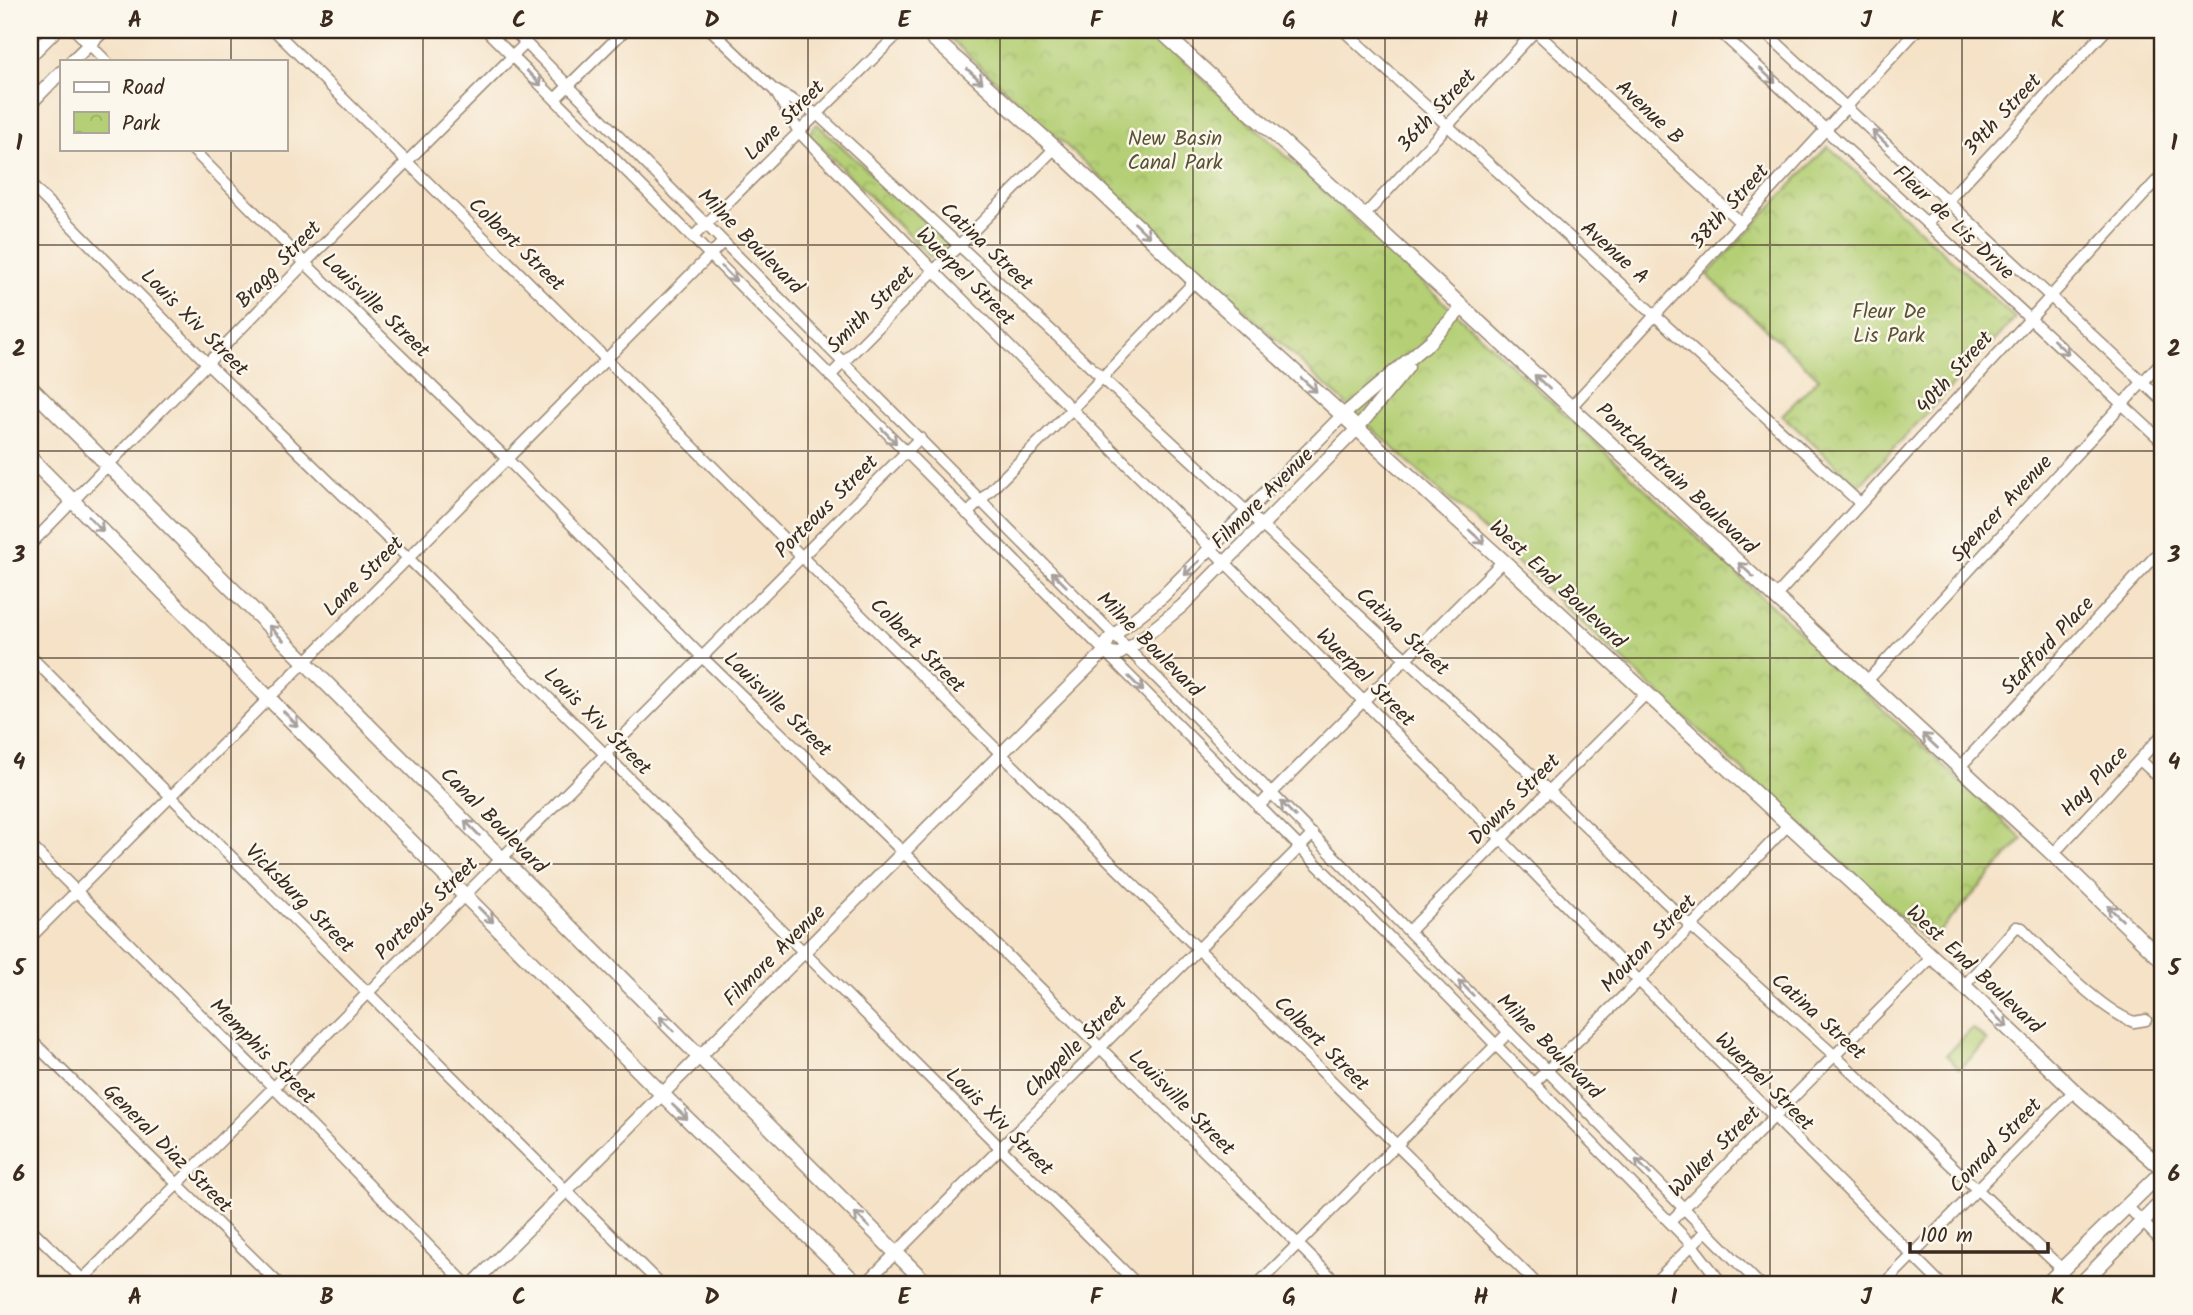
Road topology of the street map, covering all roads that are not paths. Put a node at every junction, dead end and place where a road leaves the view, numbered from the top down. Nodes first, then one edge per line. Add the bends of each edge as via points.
1 (56, 30) edge
2 (75, 30) edge
3 (104, 30) edge
4 (274, 30) edge
5 (486, 30) edge
6 (513, 30) edge
7 (625, 30) edge
8 (710, 30) edge
9 (902, 30) edge
10 (925, 30) edge
11 (1160, 30) edge
12 (1343, 30) edge
13 (1535, 30) edge
14 (1763, 30) edge
15 (1917, 30) edge
16 (2106, 30) edge
17 (1722, 31) edge
18 (526, 43) junction
19 (89, 44) junction
20 (30, 56) edge
21 (512, 56) junction
22 (73, 60) edge
23 (105, 60) edge
24 (60, 73) edge
25 (568, 86) junction
26 (773, 89) junction
27 (555, 99) junction
28 (30, 104) edge
29 (1847, 107) junction
30 (817, 114) junction
31 (1448, 127) junction
32 (1825, 129) junction
33 (799, 132) junction
34 (1055, 148) junction
35 (193, 150) edge
36 (406, 163) junction
37 (2163, 174) edge
38 (30, 184) edge
39 (1948, 201) junction
40 (1364, 216) junction
41 (1740, 222) junction
42 (1927, 223) junction
43 (706, 224) junction
44 (693, 237) junction
45 (723, 242) junction
46 (959, 246) junction
47 (710, 255) junction
48 (305, 263) junction
49 (935, 272) junction
50 (1195, 281) junction
51 (2050, 296) junction
52 (1462, 308) junction
53 (1656, 315) junction
54 (2029, 318) junction
55 (1428, 344) junction
56 (606, 359) junction
57 (2163, 360) edge
58 (844, 362) junction
59 (208, 364) junction
60 (830, 376) junction
61 (1102, 378) junction
62 (2143, 383) junction
63 (30, 387) edge
64 (2163, 401) edge
65 (2122, 405) junction
66 (1570, 408) junction
67 (1072, 410) junction
68 (1343, 415) junction
69 (1357, 429) junction
70 (920, 438) junction
71 (2163, 443) edge
72 (906, 453) junction
73 (30, 458) edge
74 (507, 459) junction
75 (107, 464) junction
76 (73, 501) junction
77 (981, 501) junction
78 (1860, 503) junction
79 (1246, 512) junction
80 (967, 514) junction
81 (1262, 527) junction
82 (30, 545) edge
83 (2163, 548) edge
84 (1210, 550) junction
85 (802, 557) junction
86 (408, 558) junction
87 (1503, 561) junction
88 (1225, 563) junction
89 (1775, 597) junction
90 (1115, 635) junction
91 (1128, 648) junction
92 (1104, 652) junction
93 (30, 656) edge
94 (702, 657) junction
95 (1406, 660) junction
96 (305, 662) junction
97 (1867, 681) junction
98 (1646, 694) junction
99 (269, 697) junction
100 (1364, 702) junction
101 (2163, 734) edge
102 (1001, 754) junction
103 (605, 755) junction
104 (2140, 760) junction
105 (1959, 768) junction
106 (2163, 781) edge
107 (1550, 792) junction
108 (1272, 793) junction
109 (171, 796) junction
110 (1258, 807) junction
111 (1788, 825) junction
112 (1313, 834) junction
113 (1501, 839) junction
114 (30, 845) edge
115 (1299, 848) junction
116 (903, 852) junction
117 (2053, 854) junction
118 (503, 858) junction
119 (76, 891) junction
120 (466, 895) junction
121 (1692, 926) junction
122 (1409, 931) junction
123 (30, 938) edge
124 (1199, 948) junction
125 (803, 953) junction
126 (2160, 954) edge
127 (1932, 957) junction
128 (1639, 981) junction
129 (1964, 986) junction
130 (368, 993) junction
131 (2146, 1020) dead end
132 (1509, 1031) junction
133 (30, 1039) edge
134 (1495, 1046) junction
135 (1100, 1048) junction
136 (1835, 1056) junction
137 (700, 1057) junction
138 (1547, 1070) junction
139 (1533, 1084) junction
140 (274, 1088) junction
141 (2074, 1091) junction
142 (663, 1095) junction
143 (1774, 1118) junction
144 (1397, 1144) junction
145 (1001, 1148) junction
146 (2163, 1170) edge
147 (177, 1185) junction
148 (1978, 1189) junction
149 (567, 1190) junction
150 (2163, 1201) edge
151 (2128, 1207) junction
152 (1684, 1208) junction
153 (1670, 1222) junction
154 (2143, 1223) junction
155 (30, 1228) edge
156 (1706, 1231) junction
157 (2163, 1243) edge
158 (1298, 1244) junction
159 (1692, 1245) junction
160 (896, 1253) junction
161 (1913, 1256) junction
162 (2062, 1269) junction
163 (82, 1283) edge
164 (280, 1285) edge
165 (470, 1285) edge
166 (661, 1285) edge
167 (858, 1285) edge
168 (864, 1285) edge
169 (928, 1285) edge
170 (1138, 1285) edge
171 (1257, 1285) edge
172 (1339, 1285) edge
173 (1538, 1285) edge
174 (1651, 1285) edge
175 (1723, 1285) edge
176 (1760, 1285) edge
177 (1883, 1285) edge
178 (1942, 1285) edge
179 (2046, 1285) edge
180 (2080, 1285) edge

1 - 20 street
2 - 19 street
3 - 19 street
4 - 36 street, Colbert Street
5 - 21 street, Milne Boulevard
6 - 18 street, Milne Boulevard
7 - 25 street
8 - 26 street, Catina Street
9 - 30 street, Lane Street
10 -> 34 main road, West End Boulevard
11 - 40 main road, Pontchartrain Boulevard
12 - 31 street, Avenue A
13 - 31 street, 36th Street
13 - 41 street, Avenue B
14 - 29 street, Fleur de Lis Drive
15 - 29 street, 38th Street
16 - 39 street, 39th Street
17 -> 32 street, Fleur de Lis Drive
18 - 21 street, Bragg Street
18 - 25 street, Milne Boulevard
19 - 22 street
19 - 23 street
21 -> 27 street, Milne Boulevard
21 - 36 street, Bragg Street
24 - 28 street
25 - 27 street
25 - 43 street, Milne Boulevard
26 - 30 street, Catina Street
26 - 33 street, Wuerpel Street
27 - 44 street, Milne Boulevard
29 - 32 street, 38th Street
39 -> 29 street, Fleur de Lis Drive
30 - 33 street, Lane Street
30 - 46 street, Catina Street
31 - 40 street, 36th Street
31 - 53 street, Avenue A
32 - 41 street, 38th Street
32 - 42 street, Fleur de Lis Drive
33 - 43 street, Lane Street
33 - 49 street, Wuerpel Street
34 - 46 street, Smith Street
34 -> 50 main road, West End Boulevard
35 - 48 street, Louisville Street
36 - 48 street, Bragg Street
36 - 56 street, Colbert Street
37 - 51 street, 40th Street
38 - 59 street, Louis Xiv Street
39 - 42 street, 39th Street
39 - 51 street, Fleur de Lis Drive
40 - 52 main road, Pontchartrain Boulevard
41 - 53 street, 38th Street
42 - 54 street, Fleur de Lis Drive
43 - 44 street, Lane Street
43 - 45 street, Milne Boulevard
44 - 47 street, Milne Boulevard
45 - 47 street, Lane Street
45 - 58 street, Milne Boulevard
46 - 49 street, Smith Street
46 - 61 street, Catina Street
47 - 56 street, Lane Street
47 -> 60 street, Milne Boulevard
48 - 59 street, Bragg Street
48 - 74 street, Louisville Street
49 - 58 street, Smith Street
49 - 67 street, Wuerpel Street
50 - 61 street
50 -> 68 main road, West End Boulevard
51 - 54 street, 40th Street
51 - 62 street, Fleur de Lis Drive
52 - 55 street, Filmore Avenue
66 -> 52 main road, Pontchartrain Boulevard
53 - 66 street, 38th Street
53 - 78 street, Avenue A
54 -> 65 street, Fleur de Lis Drive
54 - 78 street, 40th Street
55 - 68 street, Filmore Avenue
55 - 69 street, Filmore Avenue
56 - 74 street, Lane Street
56 - 85 street, Colbert Street
57 - 62 street, Spencer Avenue
58 - 60 street, Smith Street
58 - 70 street, Milne Boulevard
59 - 75 street, Bragg Street
59 - 86 street, Louis Xiv Street
60 -> 72 street, Milne Boulevard
61 - 67 street
61 - 79 street, Catina Street
62 - 64 street, Fleur de Lis Drive
62 - 65 street, Spencer Avenue
63 - 75 main road, Canal Boulevard
65 - 71 street, Fleur de Lis Drive
65 - 97 street, Spencer Avenue
89 -> 66 main road, Pontchartrain Boulevard
67 - 77 street
67 - 84 street, Wuerpel Street
68 - 69 main road, West End Boulevard
68 - 79 street, Filmore Avenue
69 - 81 street, Filmore Avenue
69 -> 87 main road, West End Boulevard
70 - 72 street, Porteous Street
70 - 77 street, Milne Boulevard
72 - 80 street, Milne Boulevard
72 - 85 street, Porteous Street
73 - 76 main road
74 - 86 street, Lane Street
74 - 94 street, Louisville Street
75 - 76 street, Bragg Street
96 -> 75 main road, Canal Boulevard
76 - 82 street, Bragg Street
76 -> 99 main road
77 - 80 street
90 -> 77 street, Milne Boulevard
78 - 89 street, 40th Street
79 - 81 street, Catina Street
79 - 84 street, Filmore Avenue
80 - 92 street, Milne Boulevard
81 - 88 street, Filmore Avenue
81 - 95 street, Catina Street
83 - 105 street, Stafford Place
84 - 88 street, Wuerpel Street
84 -> 90 street, Filmore Avenue
85 - 94 street, Porteous Street
85 - 102 street, Colbert Street
86 - 96 street, Lane Street
86 - 103 street, Louis Xiv Street
87 - 95 street
87 - 98 main road, West End Boulevard
88 - 91 street, Filmore Avenue via 1177,610
88 - 100 street, Wuerpel Street
89 - 97 main road, Pontchartrain Boulevard
90 - 91 street, Milne Boulevard
90 - 92 street, Filmore Avenue
91 - 92 street, Filmore Avenue via 1119,654
91 - 108 street, Milne Boulevard
92 - 102 street, Filmore Avenue
92 -> 110 street, Milne Boulevard
93 - 109 street, Vicksburg Street
94 - 103 street, Porteous Street
94 - 116 street, Louisville Street
95 - 100 street
95 - 107 street, Catina Street
96 - 99 street, Lane Street
118 -> 96 main road, Canal Boulevard
105 -> 97 main road, Pontchartrain Boulevard
98 - 107 street, Downs Street
98 - 111 main road, West End Boulevard
99 - 109 street, Lane Street
99 -> 120 main road
100 - 108 street
100 - 113 street, Wuerpel Street
101 - 104 street, Hay Place
102 - 116 street, Filmore Avenue
102 - 124 street, Colbert Street
103 - 118 street, Porteous Street
103 - 125 street, Louis Xiv Street
104 - 106 street
104 - 117 street, Hay Place
105 - 117 main road, Pontchartrain Boulevard
107 - 113 street, Downs Street
107 - 121 street, Catina Street
108 - 110 street
112 -> 108 street, Milne Boulevard
109 - 119 street, Lane Street
109 - 130 street, Vicksburg Street
110 - 115 street, Milne Boulevard
111 - 121 street, Mouton Street
111 - 127 main road, West End Boulevard
112 - 115 street, Chapelle Street
112 - 122 street, Milne Boulevard
113 - 122 street, Downs Street
113 - 128 street, Wuerpel Street
114 - 119 street, Memphis Street
115 - 124 street, Chapelle Street
115 - 134 street, Milne Boulevard
116 - 125 street, Filmore Avenue
116 - 135 street, Louisville Street
126 -> 117 main road, Pontchartrain Boulevard
118 - 120 street, Porteous Street
137 -> 118 main road, Canal Boulevard
119 - 123 street, Lane Street
119 - 140 street, Memphis Street
120 - 130 street, Porteous Street
120 -> 142 main road
121 - 128 street, Mouton Street
121 - 136 street, Catina Street
132 -> 122 street, Milne Boulevard
124 - 135 street, Chapelle Street
124 - 144 street, Colbert Street
125 - 137 street, Filmore Avenue
125 - 145 street, Louis Xiv Street
127 - 129 main road, West End Boulevard
127 - 136 street, Walker Street
128 - 138 street, Mouton Street
128 - 143 street, Wuerpel Street
129 - 131 street via 2016,928 2022,928 2112,1011 2134,1023
129 -> 141 main road, West End Boulevard
130 - 140 street, Porteous Street
130 - 149 street, Vicksburg Street
132 - 134 street
132 - 138 street, Milne Boulevard
133 - 147 street, General Diaz Street
134 - 139 street, Milne Boulevard
134 - 144 street
135 - 145 street, Chapelle Street
135 - 158 street, Louisville Street
136 - 143 street, Walker Street
136 - 148 street, Catina Street
137 - 142 street, Filmore Avenue
160 -> 137 main road, Canal Boulevard
138 - 139 street, Mouton Street
152 -> 138 street, Milne Boulevard
139 - 153 street, Milne Boulevard
140 - 147 street, Porteous Street
140 - 165 street, Memphis Street
141 - 146 main road, West End Boulevard
141 - 148 street, Conrad Street
142 - 149 street, Filmore Avenue
142 -> 167 main road
143 - 152 street, Walker Street
143 - 161 street, Wuerpel Street
144 - 158 street
144 - 173 street, Colbert Street
145 - 160 street, Chapelle Street
145 - 170 street, Louis Xiv Street
146 - 151 main road
147 - 163 street, Porteous Street
147 - 164 street, General Diaz Street
148 - 161 street, Conrad Street
148 - 162 street, Catina Street
149 - 165 street, Filmore Avenue
149 - 166 street, Vicksburg Street
150 - 154 main road
151 - 154 street
151 - 162 main road
152 - 153 street, Walker Street
152 - 156 street, Milne Boulevard
153 - 159 street, Milne Boulevard
154 - 157 street
154 - 180 main road
155 - 163 street
156 - 159 street
156 - 176 street, Milne Boulevard
158 - 171 street
158 - 172 street, Louisville Street
159 - 174 street
159 - 175 street, Milne Boulevard
160 - 168 street, Chapelle Street
160 - 169 main road, Canal Boulevard
161 - 177 street, Conrad Street
161 - 178 street, Wuerpel Street
162 - 179 main road

